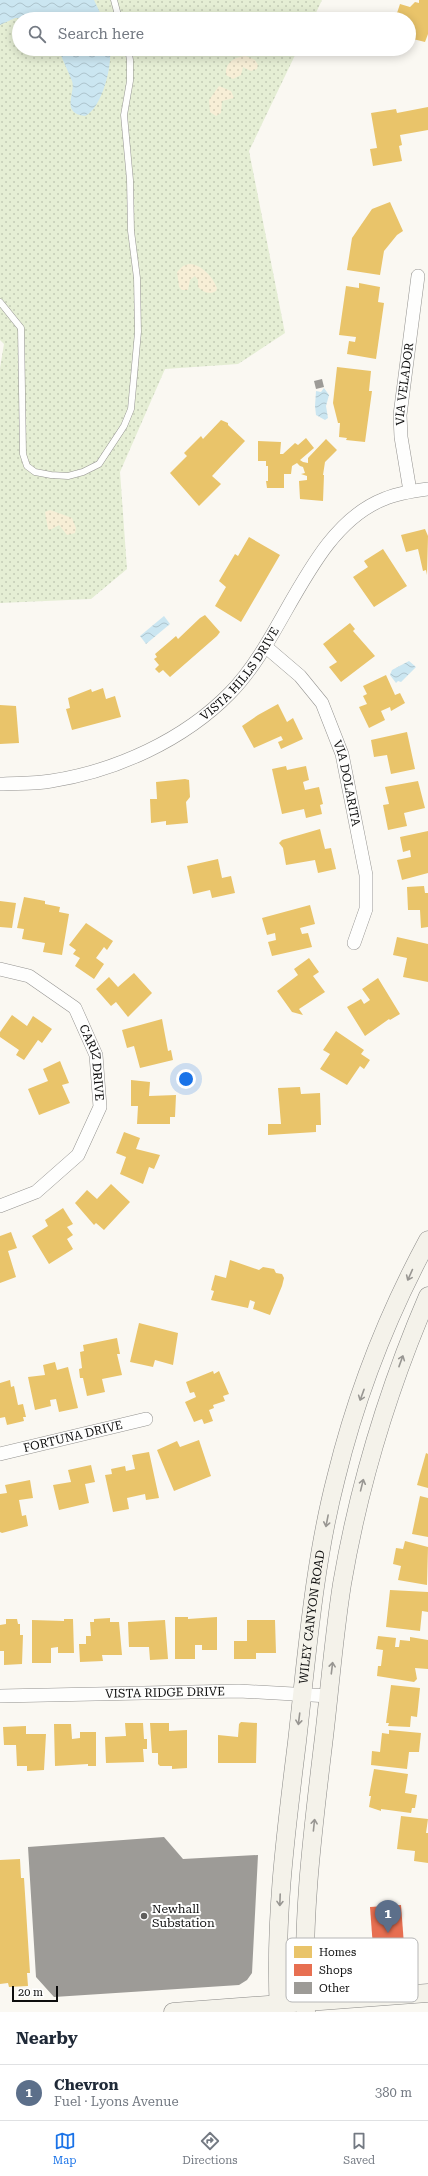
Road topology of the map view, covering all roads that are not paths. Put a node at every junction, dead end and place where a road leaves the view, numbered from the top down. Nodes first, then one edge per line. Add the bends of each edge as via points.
1 (114, 0) edge
2 (117, 12) edge
3 (129, 56) edge
4 (418, 276) dead end
5 (0, 302) edge
6 (428, 489) edge
7 (410, 491) junction
8 (266, 647) junction
9 (0, 784) edge
10 (354, 943) dead end
11 (0, 969) edge
12 (0, 1206) edge
13 (428, 1240) edge
14 (428, 1296) edge
15 (146, 1419) dead end
16 (0, 1454) edge
17 (302, 1693) junction
18 (0, 1696) edge
19 (329, 1696) junction
20 (304, 1938) edge
21 (428, 1993) edge
22 (418, 1994) edge
23 (354, 2002) edge
24 (305, 2008) edge
25 (279, 2009) edge
26 (173, 2012) edge

1 - 2 lane
3 - 5 lane via 130,80 124,115 130,180 131,230 137,278 138,332 131,409 124,426 98,464 68,476 34,472 27,466 24,454 21,328
4 - 7 street, VIA VELADOR via 400,415
6 - 7 street, VISTA HILLS DRIVE
7 - 8 street, VISTA HILLS DRIVE via 383,499 341,528 322,551
8 - 9 street, VISTA HILLS DRIVE via 231,693 199,720 160,745 102,769 51,781
8 - 10 street, VIA DOLARITA via 300,676 322,703 342,754 366,875 366,909
11 - 12 street, CARIZ DRIVE via 29,976 74,1008 96,1055 100,1107 78,1155 36,1192
13 -> 17 main road, WILEY CANYON ROAD via 384,1334 336,1478 322,1549
19 -> 14 main road, WILEY CANYON ROAD via 342,1585 362,1485 402,1358
15 - 16 street, FORTUNA DRIVE
17 - 18 street, VISTA RIDGE DRIVE via 239,1691
17 - 19 street, VISTA RIDGE DRIVE
17 -> 25 main road, WILEY CANYON ROAD via 281,1880
20 -> 19 main road, WILEY CANYON ROAD via 307,1888
21 - 22 main road
23 - 24 main road
24 - 25 main road
25 - 26 main road

